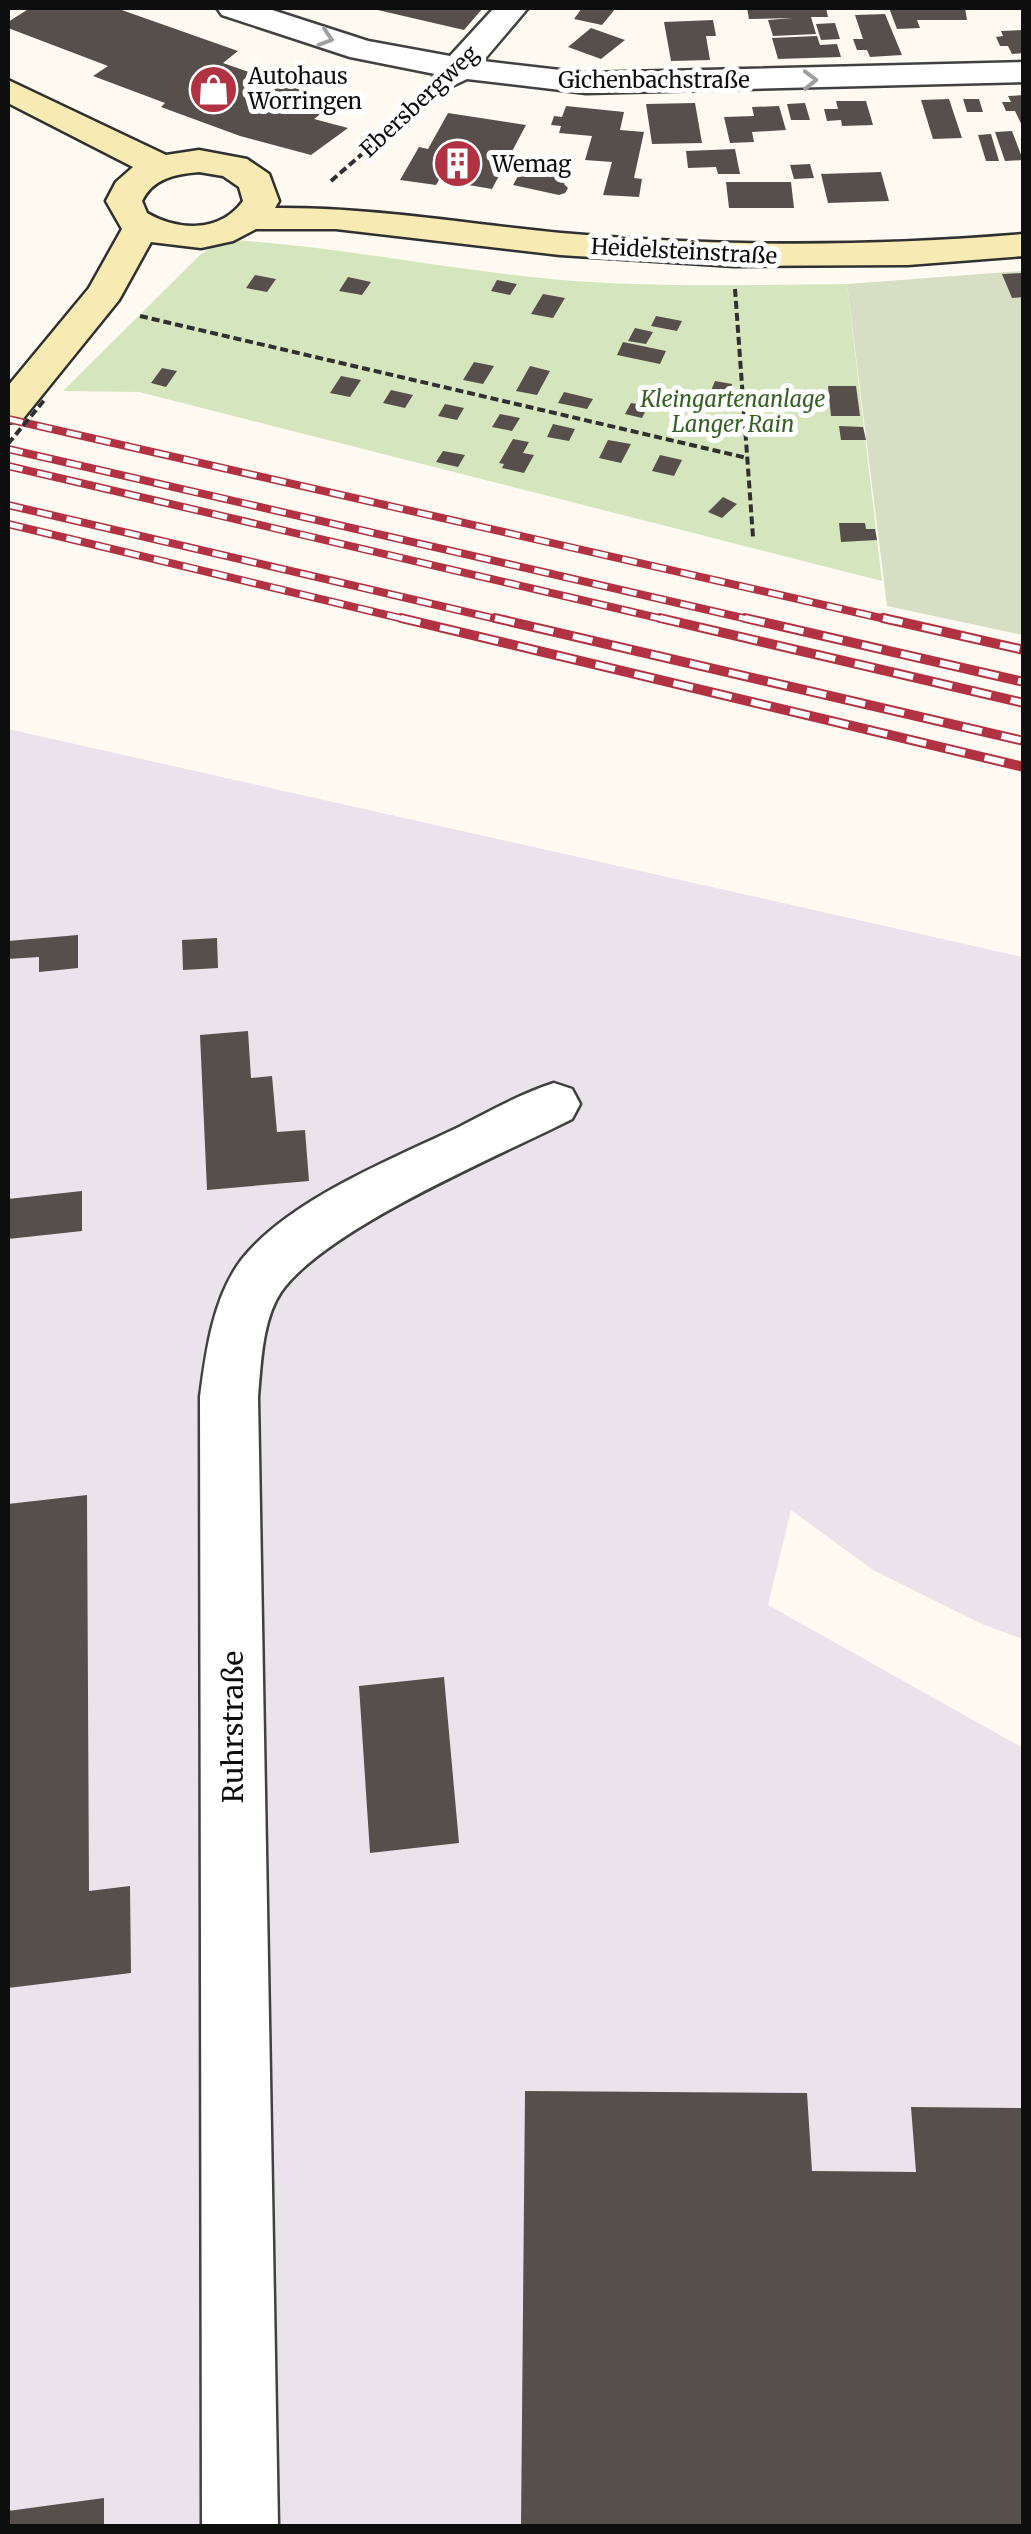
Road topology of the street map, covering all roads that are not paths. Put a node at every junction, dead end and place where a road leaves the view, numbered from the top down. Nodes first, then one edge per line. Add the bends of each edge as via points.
1 (234, 8) edge
2 (512, 8) edge
3 (455, 72) junction
4 (1024, 72) edge
5 (8, 90) edge
6 (8, 120) edge
7 (149, 174) junction
8 (255, 205) junction
9 (159, 232) junction
10 (1024, 245) edge
11 (28, 398) edge
12 (554, 1104) dead end
13 (240, 2526) edge

1 -> 3 street, Gichenbachstraße
2 - 3 street, Ebersbergweg
3 -> 4 street, Gichenbachstraße via 586,83
5 - 7 main road
6 - 7 main road
7 - 8 main road via 199,161 234,167 256,182
7 - 9 main road via 124,200 131,220
8 - 9 main road via 217,233
8 - 10 main road, Heidelsteinstraße via 561,244 732,256
9 - 11 main road via 115,302
12 - 13 street, Ruhrstraße via 311,1230 261,1276 234,1344 229,1398

